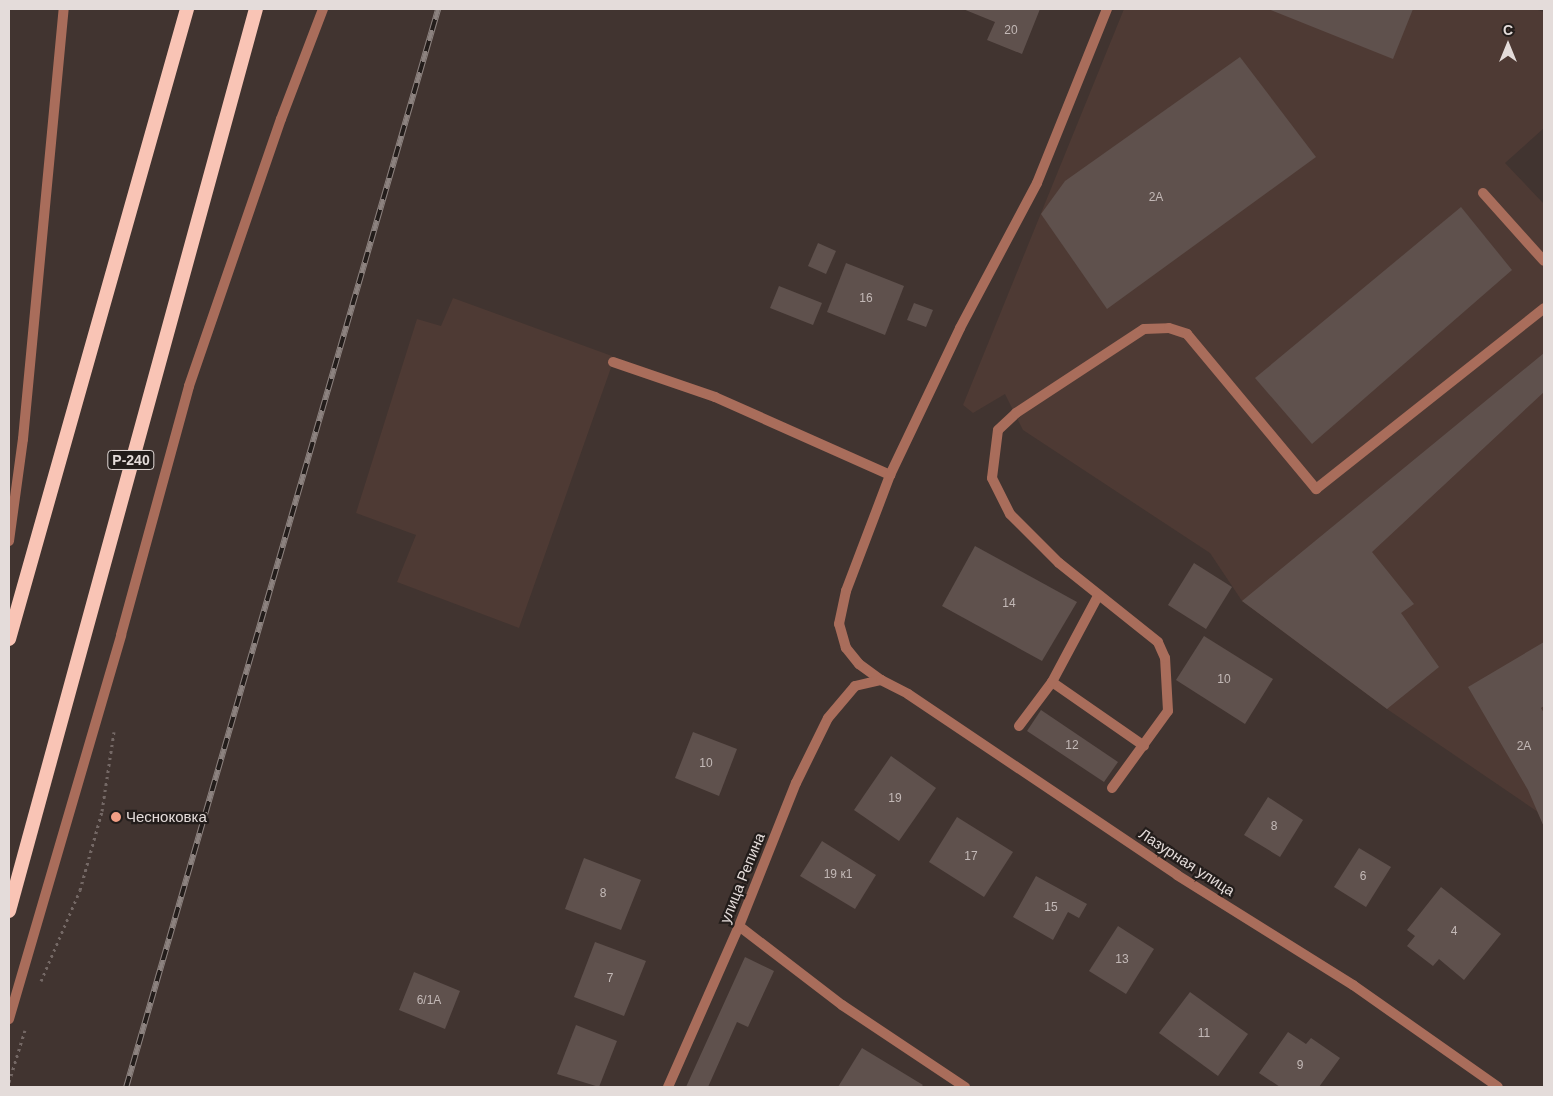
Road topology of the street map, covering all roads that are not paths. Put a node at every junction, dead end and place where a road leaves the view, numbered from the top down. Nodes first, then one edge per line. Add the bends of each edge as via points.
1 (64, 9) edge
2 (186, 9) edge
3 (256, 9) edge
4 (323, 9) edge
5 (1107, 9) edge
6 (1483, 193) dead end
7 (1544, 261) edge
8 (1544, 308) edge
9 (614, 362) dead end
10 (890, 475) junction
11 (9, 541) edge
12 (1098, 596) junction
13 (9, 639) edge
14 (881, 680) junction
15 (1052, 682) junction
16 (1019, 726) dead end
17 (1144, 746) junction
18 (1112, 788) dead end
19 (9, 911) edge
20 (740, 926) junction
21 (9, 1019) edge
22 (668, 1087) edge
23 (965, 1087) edge
24 (1498, 1087) edge

1 - 11 street via 23,440
2 - 13 highway
3 - 19 highway, Р-240
4 - 21 street via 189,386 121,635
5 - 10 street, Лазурная улица via 1037,182 960,328
6 - 7 street
8 - 12 street via 1316,489 1187,334 1169,328 1144,329 1112,349 1016,413 998,430 992,478 1010,514
9 - 10 street via 715,397
10 - 14 street, Лазурная улица via 846,592 840,624 846,648 859,664
12 - 15 street
12 - 17 street via 1158,642 1164,658 1168,711
14 - 20 street, улица Репина via 854,686 828,718 796,783
14 - 24 street, Лазурная улица via 908,694 1177,875 1352,985
15 - 16 street
15 - 17 street
17 - 18 street
20 - 22 street, улица Репина
20 - 23 street via 842,1005

